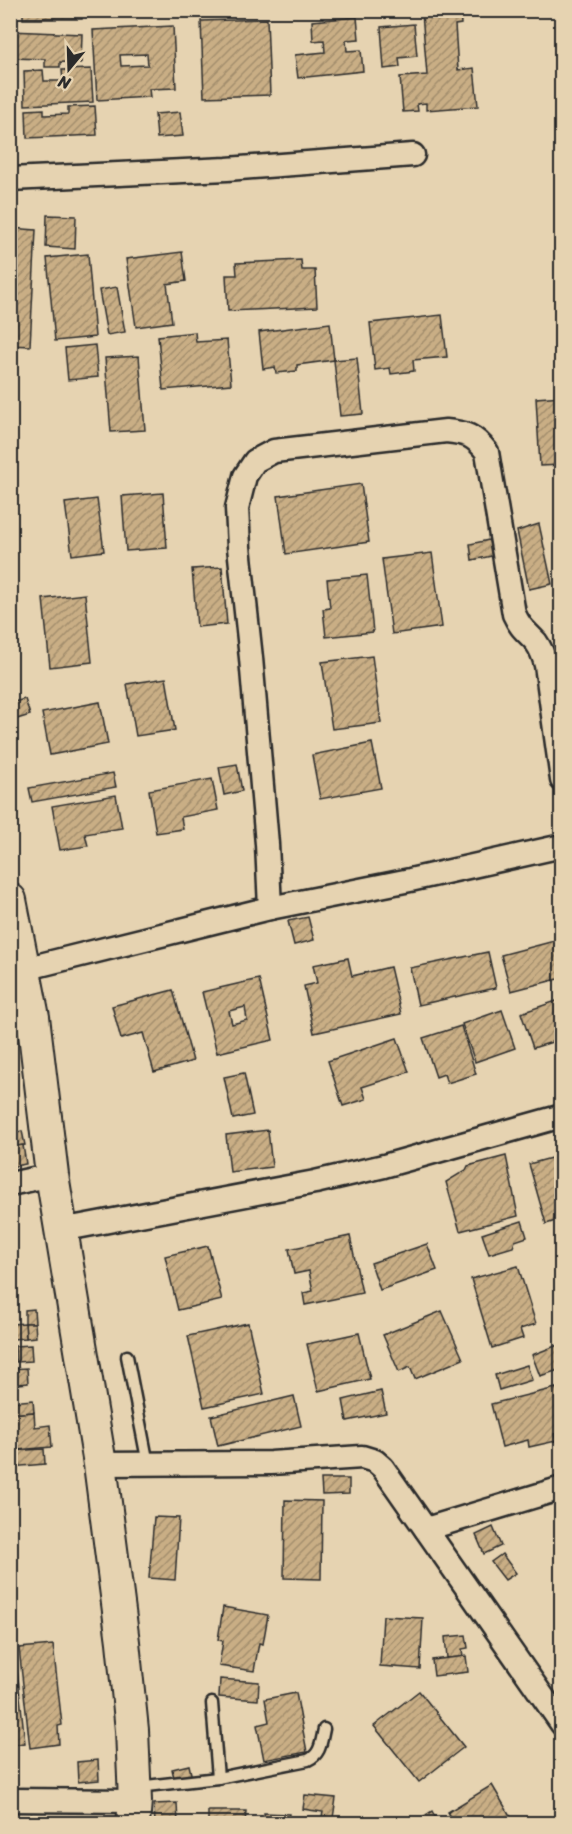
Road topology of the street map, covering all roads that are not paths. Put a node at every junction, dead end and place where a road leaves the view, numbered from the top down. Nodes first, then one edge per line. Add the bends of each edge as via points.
1 (413, 155) dead end
2 (10, 179) edge
3 (561, 780) edge
4 (561, 846) edge
5 (10, 900) edge
6 (270, 908) junction
7 (24, 969) junction
8 (561, 1116) edge
9 (52, 1175) junction
10 (10, 1184) edge
11 (62, 1230) junction
12 (128, 1356) dead end
13 (100, 1464) junction
14 (148, 1464) junction
15 (561, 1488) edge
16 (426, 1529) junction
17 (212, 1702) dead end
18 (561, 1724) edge
19 (324, 1729) dead end
20 (218, 1778) junction
21 (10, 1800) edge
22 (134, 1804) edge

1 - 2 street
3 - 6 street via 546,665 542,652 514,614 487,452 480,442 465,433 446,431 274,450 255,461 245,476 237,508
4 - 6 street
5 - 7 street
6 - 7 street
7 - 9 street
8 - 11 street via 315,1182
9 - 10 street
9 - 11 street
11 - 13 street
12 - 14 lane
13 - 14 street
13 - 22 street via 132,1730
14 - 16 street via 369,1458 383,1468
15 - 16 street
16 - 18 street
17 - 20 lane
19 - 20 lane via 318,1752 308,1760
20 - 22 lane
21 - 22 street

